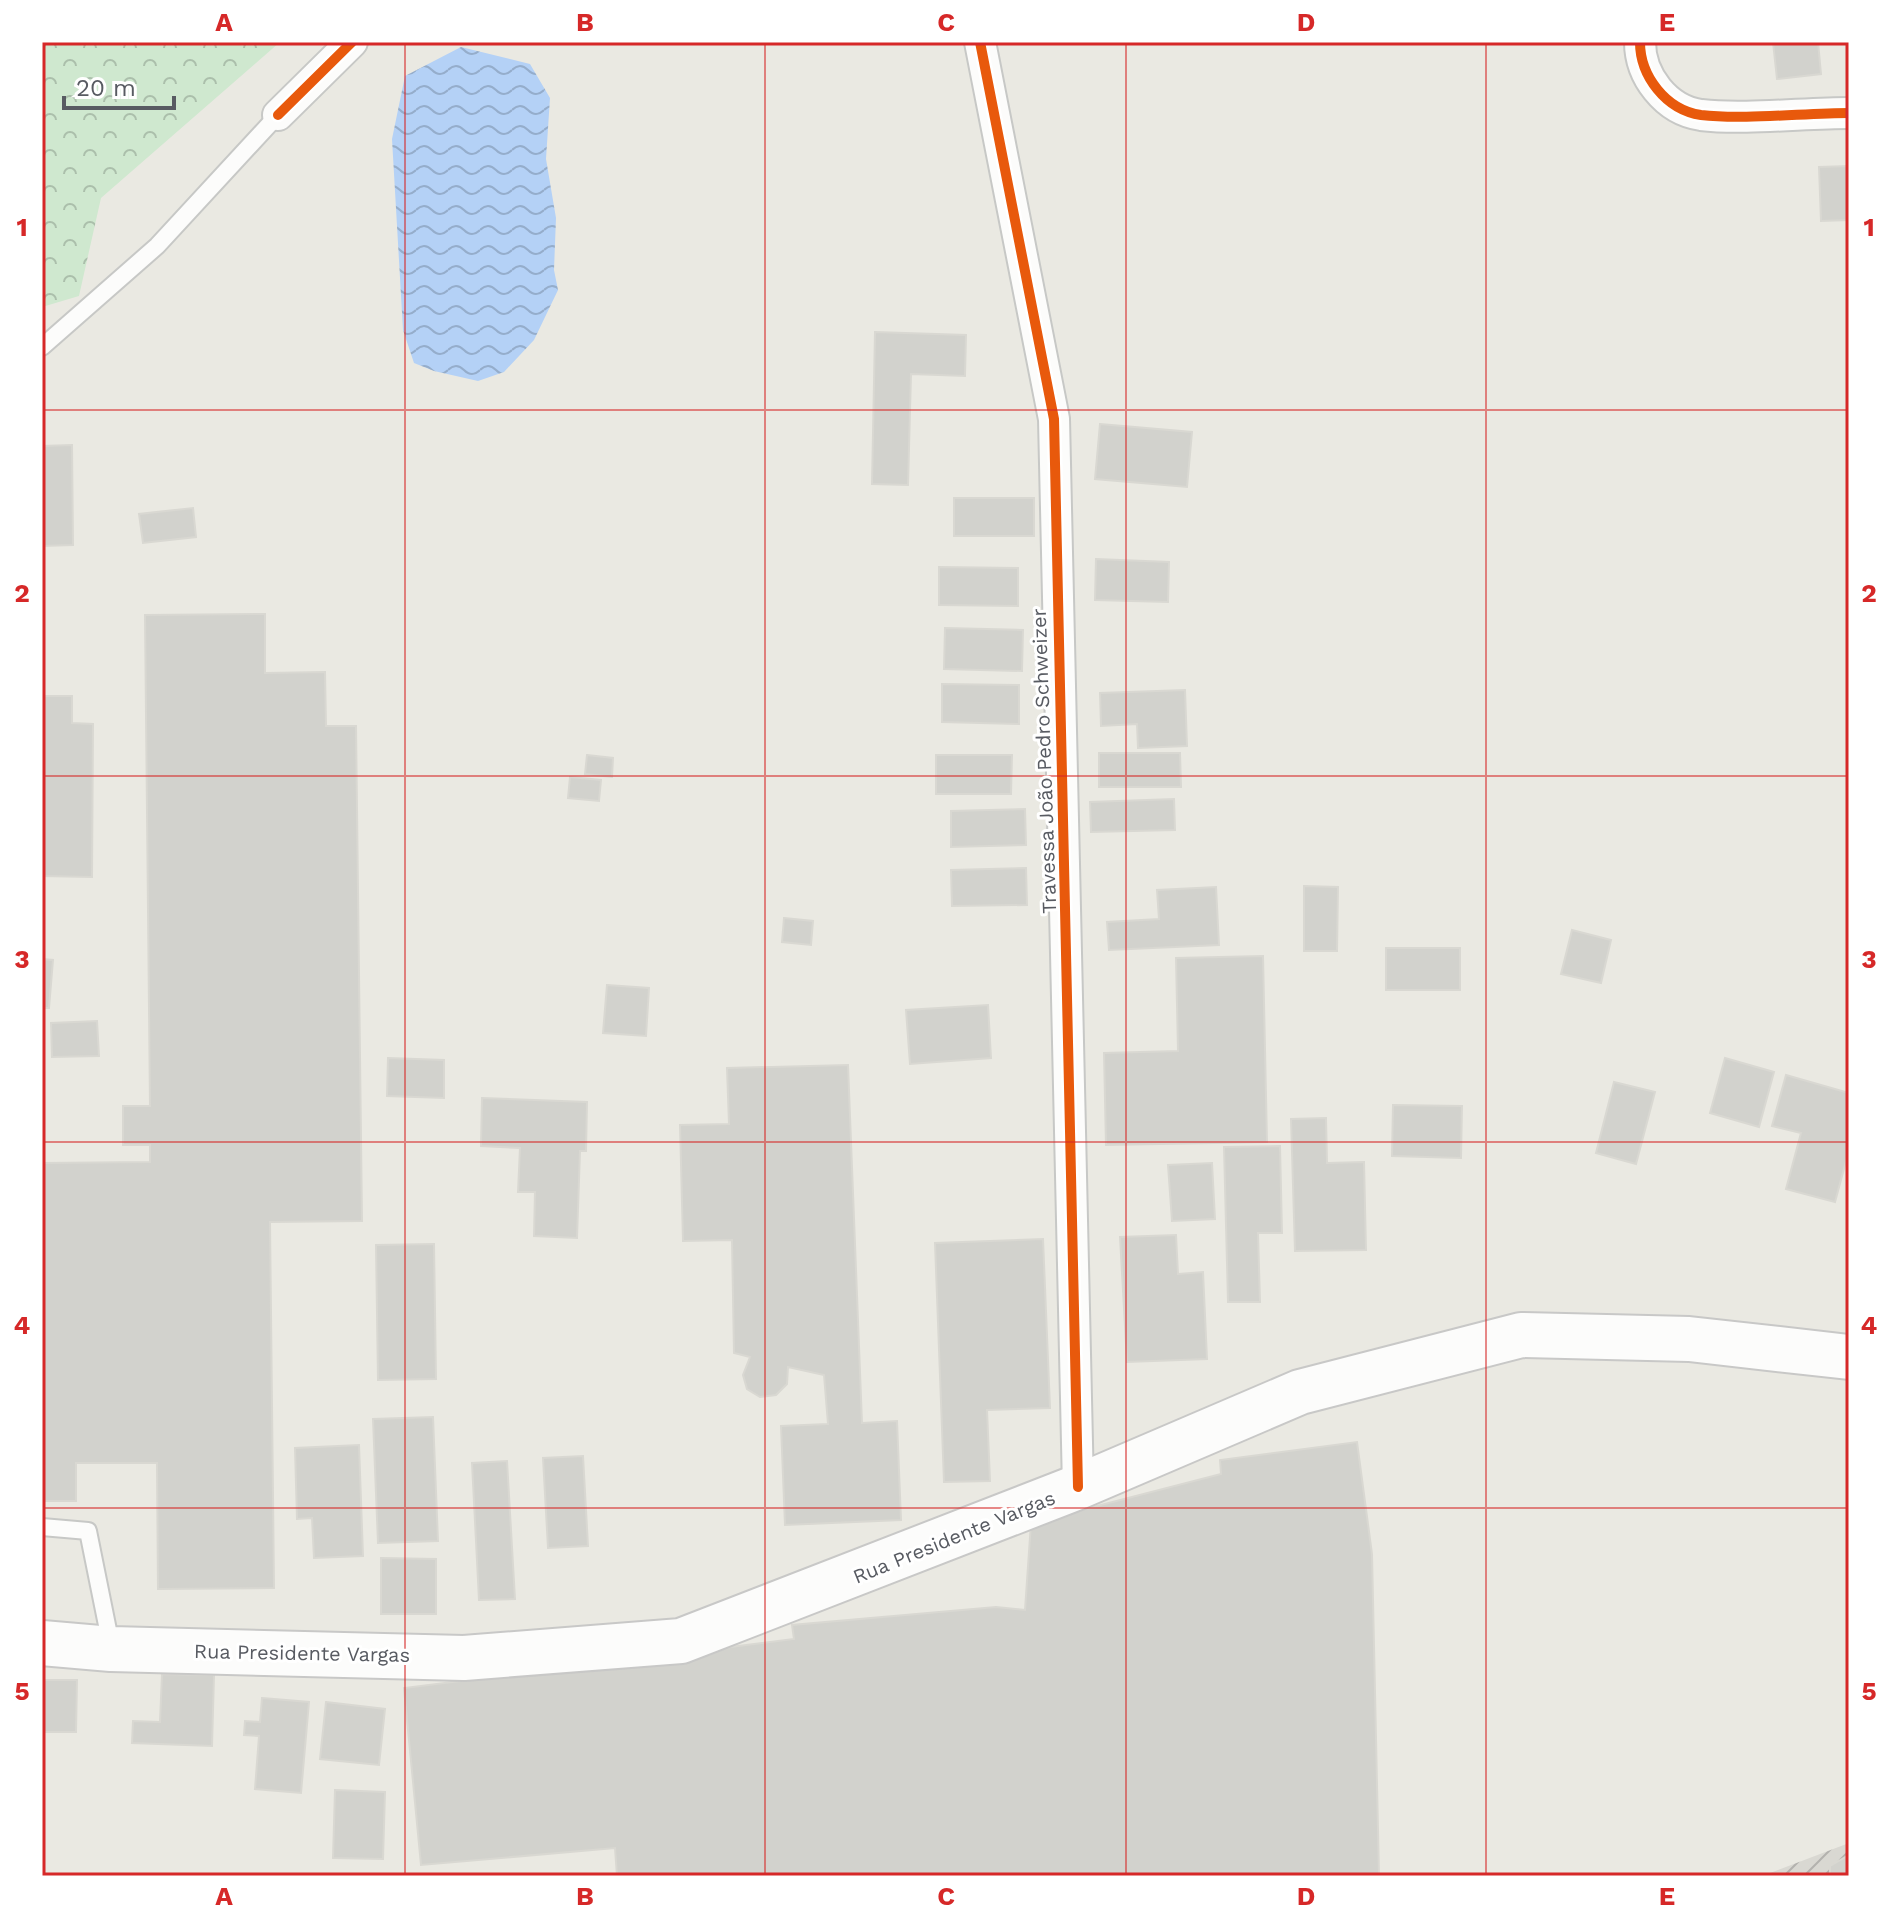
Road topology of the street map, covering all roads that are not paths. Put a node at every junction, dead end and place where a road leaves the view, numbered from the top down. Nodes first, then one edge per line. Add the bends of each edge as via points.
1 (352, 42) edge
2 (980, 42) edge
3 (1640, 42) edge
4 (1849, 113) edge
5 (278, 115) joint
6 (42, 347) edge
7 (1849, 1357) edge
8 (1078, 1487) junction
9 (42, 1527) edge
10 (42, 1643) edge
11 (111, 1649) junction

1 - 5 street
2 - 8 street, Travessa João Pedro Schweizer via 1054,419
3 - 4 street via 1640,58 1659,95 1699,115
5 - 6 lane via 157,246
7 - 8 main road, Rua Presidente Vargas via 1689,1339 1521,1335 1300,1392
8 - 11 main road, Rua Presidente Vargas via 681,1641 464,1658
9 - 11 lane via 88,1531
10 - 11 main road, Rua Presidente Vargas

